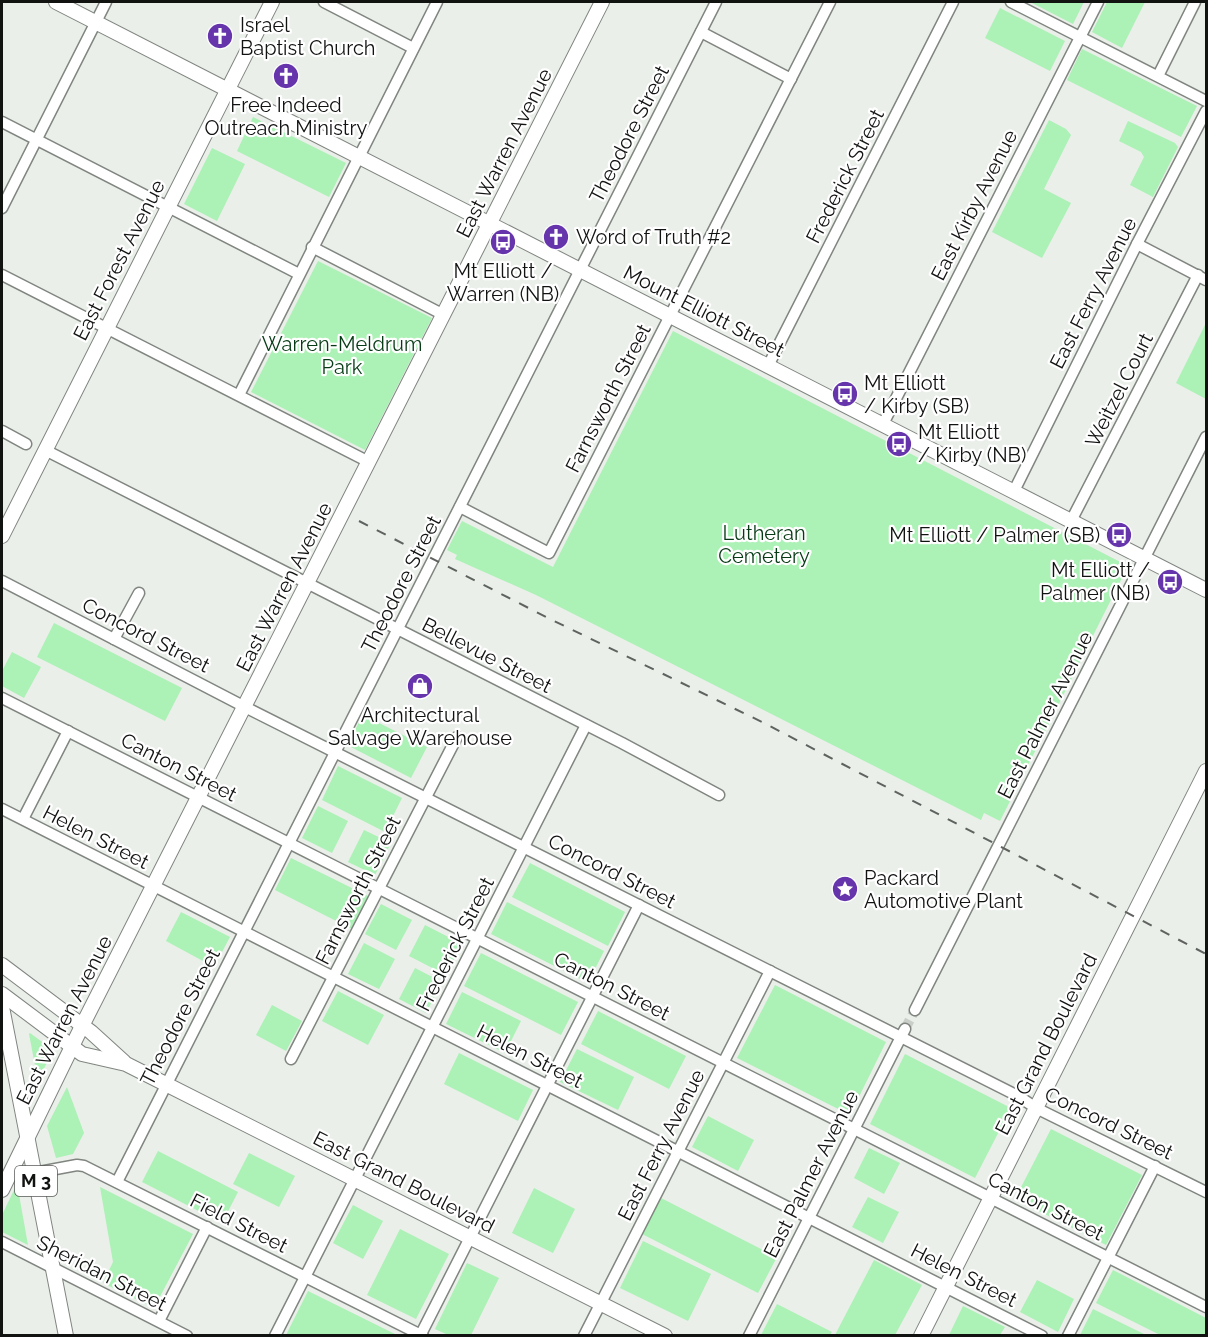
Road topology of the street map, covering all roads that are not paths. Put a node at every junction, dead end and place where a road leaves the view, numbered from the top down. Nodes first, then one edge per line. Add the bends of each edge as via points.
1 (56, 2) edge
2 (106, 2) edge
3 (272, 2) edge
4 (324, 2) edge
5 (437, 2) edge
6 (602, 2) edge
7 (716, 2) edge
8 (830, 2) edge
9 (953, 2) edge
10 (1011, 2) edge
11 (1098, 2) edge
12 (1196, 2) edge
13 (96, 22) junction
14 (701, 32) junction
15 (1080, 36) junction
16 (413, 48) junction
17 (1158, 76) junction
18 (790, 79) junction
19 (227, 89) junction
20 (1206, 101) edge
21 (1206, 111) edge
22 (2, 122) edge
23 (36, 140) junction
24 (358, 156) junction
25 (167, 207) junction
26 (2, 208) edge
27 (490, 224) junction
28 (1137, 244) junction
29 (312, 247) junction
30 (580, 270) junction
31 (299, 274) junction
32 (2, 275) edge
33 (1202, 277) edge
34 (444, 315) junction
35 (670, 316) junction
36 (106, 329) junction
37 (768, 366) junction
38 (239, 396) junction
39 (883, 424) junction
40 (2, 431) edge
41 (1206, 437) edge
42 (26, 444) dead end
43 (45, 450) junction
44 (369, 462) junction
45 (1014, 491) junction
46 (460, 507) junction
47 (1071, 521) junction
48 (2, 536) edge
49 (1145, 559) junction
50 (2, 581) edge
51 (307, 584) junction
52 (1206, 590) edge
53 (139, 593) dead end
54 (398, 630) junction
55 (114, 639) junction
56 (2, 698) edge
57 (245, 706) junction
58 (586, 725) junction
59 (68, 731) junction
60 (457, 737) dead end
61 (336, 751) junction
62 (1206, 771) edge
63 (719, 795) dead end
64 (199, 797) junction
65 (426, 797) junction
66 (2, 810) edge
67 (23, 819) junction
68 (290, 843) junction
69 (525, 847) junction
70 (154, 886) junction
71 (380, 889) junction
72 (639, 905) junction
73 (244, 931) junction
74 (478, 938) junction
75 (2, 964) edge
76 (770, 971) junction
77 (334, 977) junction
78 (2, 994) edge
79 (592, 997) junction
80 (2, 1007) edge
81 (59, 1008) junction
82 (915, 1010) tunnel mouth
83 (82, 1026) junction
84 (432, 1027) junction
85 (45, 1028) junction
86 (903, 1033) junction
87 (73, 1047) junction
88 (291, 1059) dead end
89 (724, 1062) junction
90 (126, 1064) junction
91 (166, 1084) junction
92 (548, 1085) junction
93 (1036, 1108) junction
94 (855, 1129) junction
95 (27, 1136) junction
96 (679, 1151) junction
97 (1155, 1166) junction
98 (34, 1173) junction
99 (354, 1179) junction
100 (117, 1182) junction
101 (2, 1190) edge
102 (1206, 1192) edge
103 (990, 1198) junction
104 (810, 1217) junction
105 (207, 1227) junction
106 (469, 1237) junction
107 (2, 1242) edge
108 (1108, 1258) junction
109 (52, 1268) junction
110 (305, 1276) junction
111 (946, 1286) junction
112 (600, 1303) junction
113 (1206, 1307) edge
114 (159, 1321) junction
115 (66, 1335) edge
116 (187, 1335) edge
117 (275, 1335) edge
118 (421, 1335) edge
119 (584, 1335) edge
120 (665, 1335) edge
121 (749, 1335) edge
122 (921, 1335) edge
123 (1042, 1335) edge
124 (1068, 1335) edge

1 - 13 main road, Mount Elliott Street
2 - 13 street
3 - 19 main road, East Forest Avenue
4 - 16 street
5 - 16 street
6 - 27 main road, East Warren Avenue
7 - 14 street, Theodore Street
8 - 18 street, Farnsworth Street
9 - 37 street, Frederick Street
10 - 15 street
11 - 15 street, East Kirby Avenue
12 - 17 street
13 - 19 main road, Mount Elliott Street
13 - 23 street
14 - 18 street
14 - 30 street, Theodore Street
15 - 17 street
15 - 39 street, East Kirby Avenue
16 - 24 street
17 - 20 street
18 - 35 street, Farnsworth Street
19 - 24 main road, Mount Elliott Street
19 - 25 main road, East Forest Avenue
21 - 28 street, East Ferry Avenue
22 - 23 street
23 - 25 street
23 - 26 street
24 - 27 main road, Mount Elliott Street
24 - 29 street
25 - 31 street
25 - 36 main road, East Forest Avenue
27 - 30 main road, Mount Elliott Street
27 - 34 main road, East Warren Avenue
28 - 33 street
28 - 45 street, East Ferry Avenue
29 - 31 street
29 - 34 street
30 - 35 main road, Mount Elliott Street
30 - 46 street, Theodore Street
31 - 38 street
32 - 36 street
33 - 47 street, Weitzel Court
34 - 44 main road, East Warren Avenue
35 - 37 main road, Mount Elliott Street
35 - 46 street, Farnsworth Street via 549,554
36 - 38 street
36 - 43 main road, East Forest Avenue
37 - 39 main road, Mount Elliott Street
38 - 44 street
39 - 45 main road, Mount Elliott Street
40 - 42 street
41 - 49 street, East Palmer Avenue
43 - 48 main road, East Forest Avenue
43 - 51 street, Bellevue Street
44 - 51 main road, East Warren Avenue
45 - 47 main road, Mount Elliott Street
46 - 54 street, Theodore Street
47 - 49 main road, Mount Elliott Street
49 - 52 main road, Mount Elliott Street
49 - 82 street, East Palmer Avenue
50 - 55 street, Concord Street
51 - 54 street, Bellevue Street
51 - 57 main road, East Warren Avenue
53 - 55 street
54 - 58 street, Bellevue Street
54 - 61 street, Theodore Street
55 - 57 street, Concord Street
56 - 59 street, Canton Street
57 - 61 street, Concord Street
57 - 64 main road, East Warren Avenue
58 - 63 street, Bellevue Street
58 - 69 street, Frederick Street
59 - 64 street, Canton Street
59 - 67 street
60 - 65 street, Farnsworth Street
61 - 65 street, Concord Street
61 - 68 street, Theodore Street
62 - 93 main road, East Grand Boulevard
64 - 68 street, Canton Street
64 - 70 main road, East Warren Avenue
65 - 69 street, Concord Street
65 - 71 street, Farnsworth Street
66 - 67 street, Helen Street
67 - 70 street, Helen Street
68 - 71 street, Canton Street
68 - 73 street, Theodore Street
69 - 72 street, Concord Street
69 - 74 street, Frederick Street
70 - 73 street, Helen Street
70 - 83 main road, East Warren Avenue
71 - 74 street, Canton Street
71 - 77 street, Farnsworth Street
72 - 76 street, Concord Street
72 - 79 street
73 - 77 street, Helen Street
73 - 91 street, Theodore Street
74 - 79 street, Canton Street
74 - 84 street, Frederick Street
75 - 81 main road, East Grand Boulevard
76 - 86 street, Concord Street
76 - 89 street, East Ferry Avenue
77 - 84 street, Helen Street
77 - 88 street, Farnsworth Street
78 - 85 main road, East Grand Boulevard
79 - 89 street, Canton Street
79 - 92 street
80 - 95 main road, M 3
81 - 83 main road, East Grand Boulevard
81 - 85 main road via 57,1024
83 - 87 main road, East Warren Avenue
83 - 90 main road, East Grand Boulevard
84 - 92 street, Helen Street
84 - 99 street, Frederick Street
85 - 87 main road, East Grand Boulevard
86 - 93 street, Concord Street
86 - 94 street, East Palmer Avenue
87 - 90 main road, East Grand Boulevard via 82,1054
87 - 95 main road, East Warren Avenue
89 - 94 street, Canton Street
89 - 96 street, East Ferry Avenue
90 - 91 main road, East Grand Boulevard
91 - 99 main road, East Grand Boulevard
91 - 100 street, Theodore Street
92 - 96 street, Helen Street
92 - 106 street
93 - 97 street, Concord Street
93 - 103 main road, East Grand Boulevard
94 - 103 street, Canton Street
94 - 104 street, East Palmer Avenue
95 - 98 main road, M 3
95 - 101 main road, East Warren Avenue
96 - 104 street, Helen Street
96 - 112 street, East Ferry Avenue
97 - 102 street, Concord Street
97 - 108 street
98 - 100 street, Field Street via 77,1165
98 - 109 main road, M 3
99 - 106 main road, East Grand Boulevard
99 - 110 street, Frederick Street
100 - 105 street, Field Street
103 - 108 street, Canton Street
103 - 111 main road, East Grand Boulevard
104 - 111 street, Helen Street
104 - 121 street, East Palmer Avenue
105 - 110 street, Field Street
105 - 114 street
106 - 112 main road, East Grand Boulevard
106 - 118 street
107 - 109 street, Sheridan Street
108 - 113 street, Canton Street
108 - 124 street
109 - 114 street, Sheridan Street
109 - 115 main road, M 3
110 - 117 street, Frederick Street
110 - 118 street, Field Street
111 - 122 main road, East Grand Boulevard
111 - 123 street, Helen Street
112 - 119 street, East Ferry Avenue
112 - 120 main road, East Grand Boulevard
114 - 116 street, Sheridan Street

